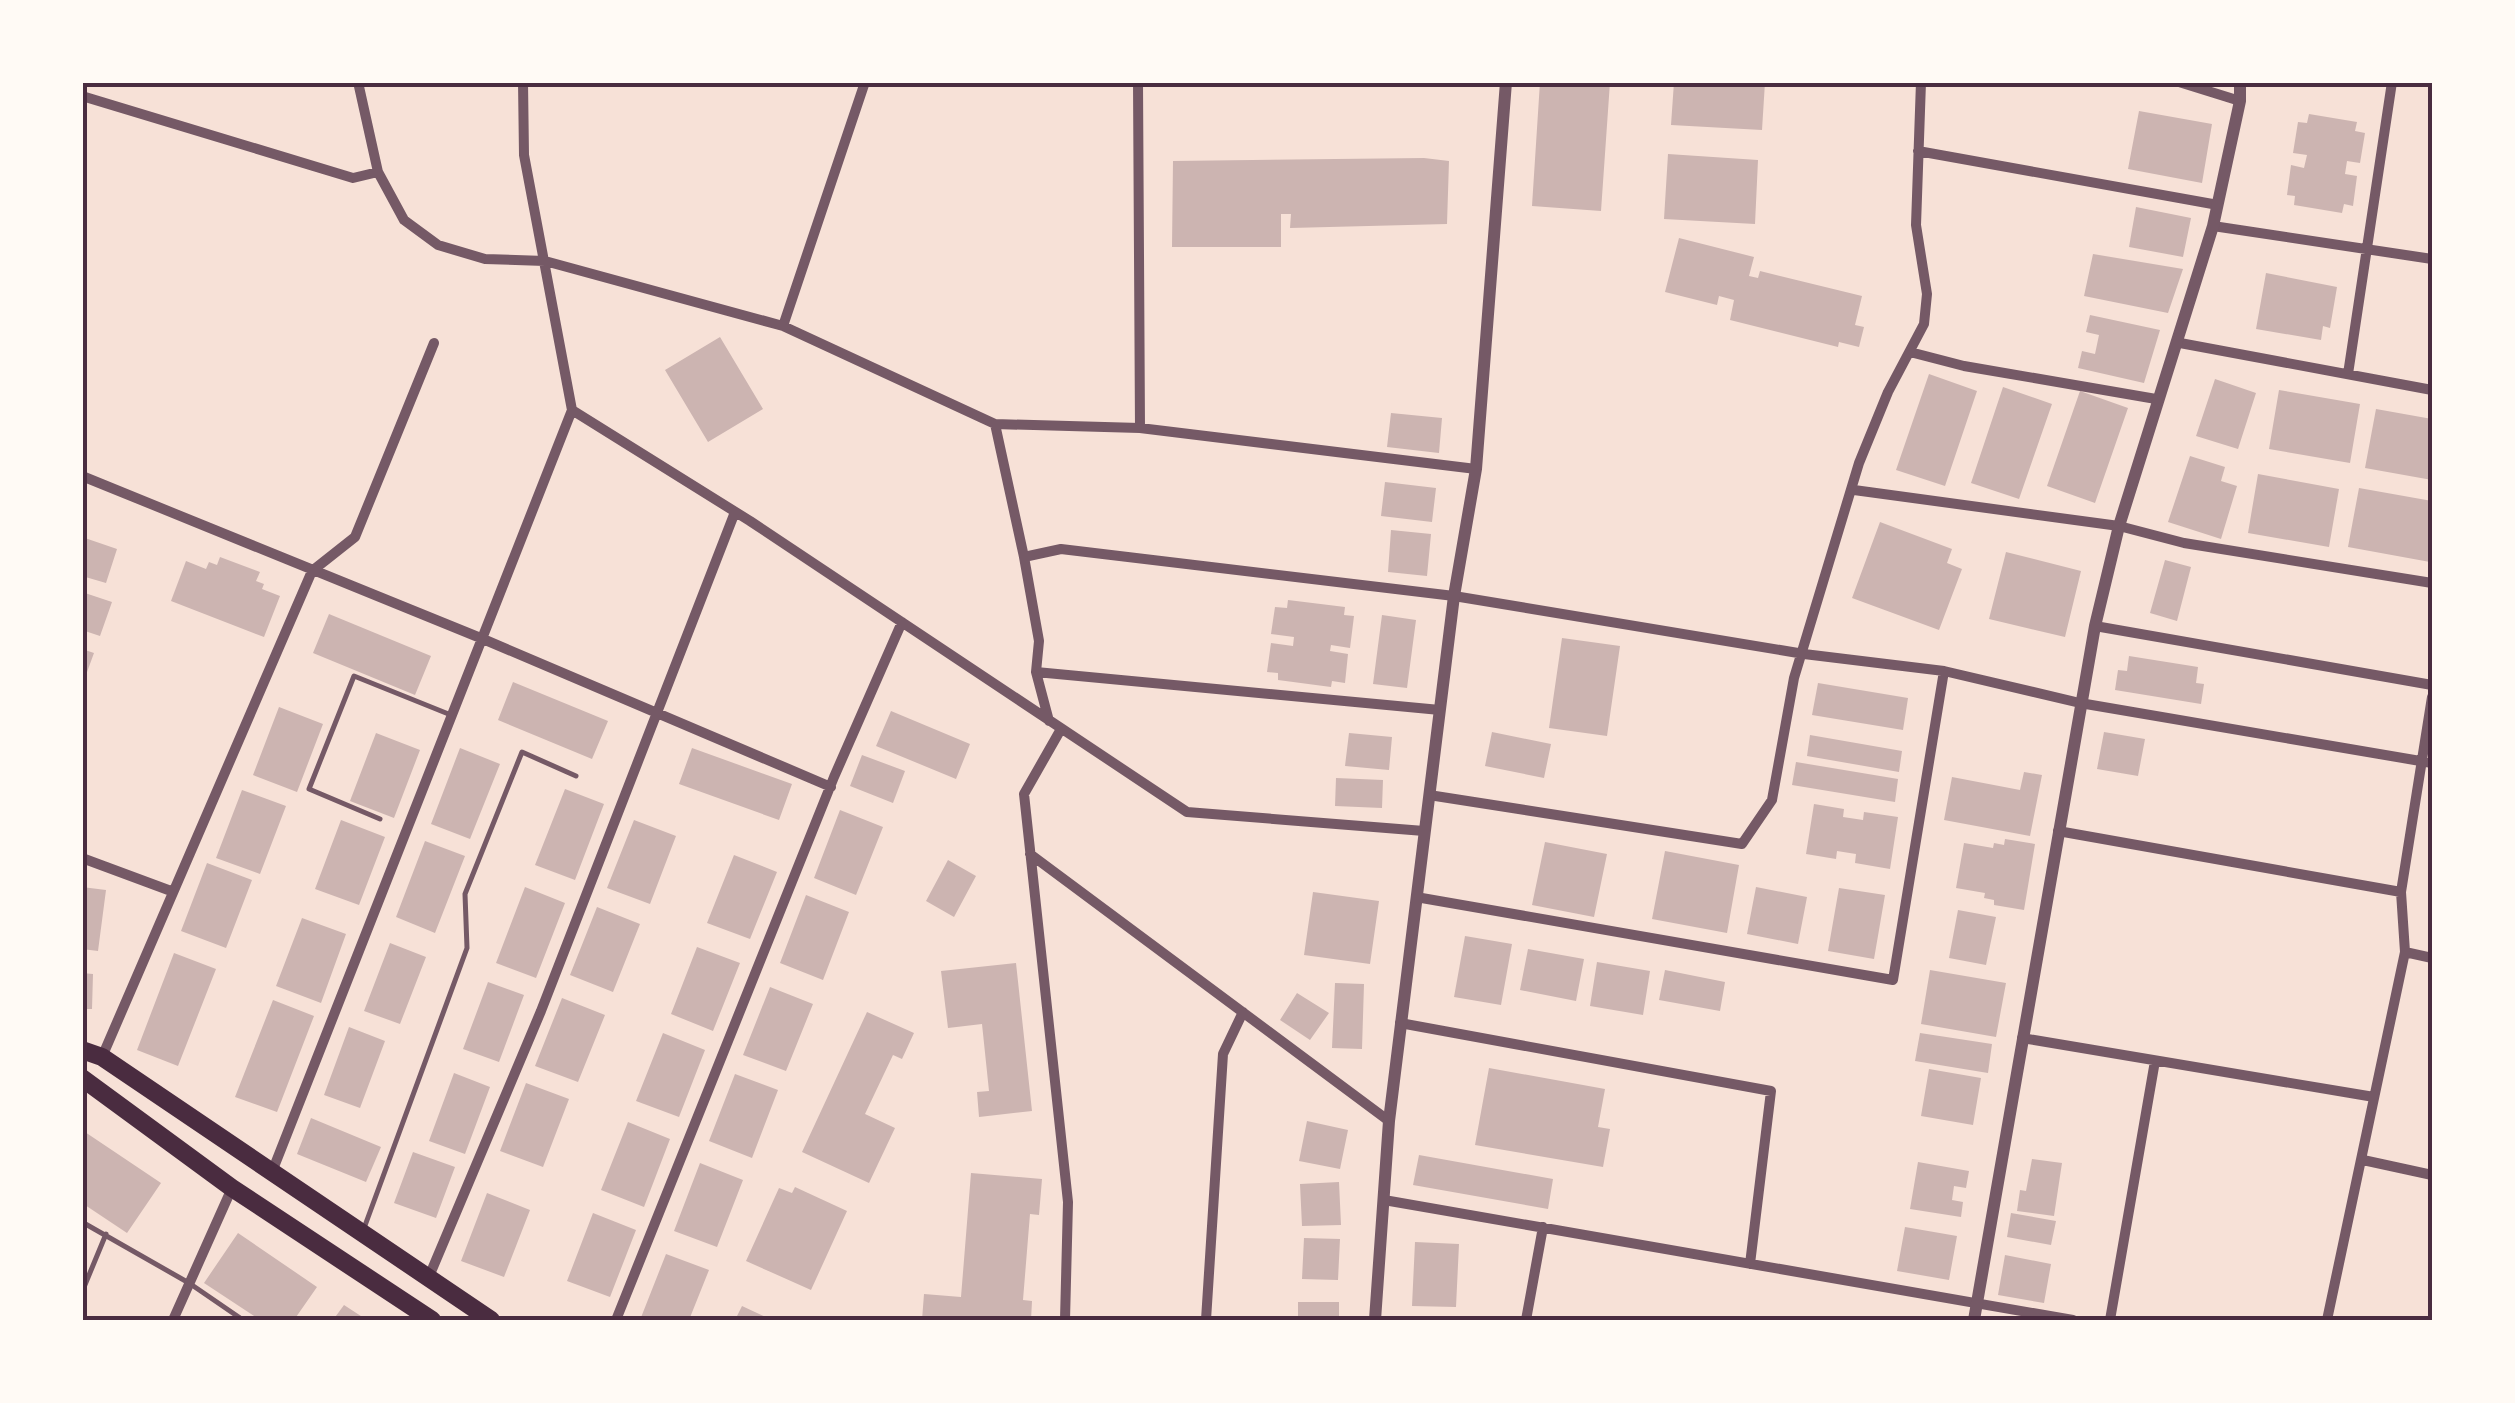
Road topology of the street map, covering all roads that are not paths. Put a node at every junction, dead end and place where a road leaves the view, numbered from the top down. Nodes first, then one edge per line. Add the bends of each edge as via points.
1 (358, 82) edge
2 (523, 82) edge
3 (864, 82) edge
4 (1138, 82) edge
5 (1506, 82) edge
6 (1921, 82) edge
7 (2179, 82) edge
8 (2240, 82) edge
9 (2392, 82) edge
10 (82, 96) edge
11 (2240, 102) junction
12 (1918, 151) junction
13 (378, 172) junction
14 (2218, 205) junction
15 (2213, 226) junction
16 (2365, 246) junction
17 (2432, 260) edge
18 (545, 261) junction
19 (782, 326) junction
20 (434, 343) dead end
21 (2180, 343) junction
22 (1910, 352) junction
23 (2348, 374) junction
24 (2432, 390) edge
25 (2156, 399) junction
26 (572, 410) junction
27 (994, 424) junction
28 (1140, 428) junction
29 (1476, 469) junction
30 (82, 476) edge
31 (1854, 490) junction
32 (735, 512) junction
33 (2119, 526) junction
34 (1024, 558) junction
35 (312, 571) junction
36 (2432, 584) edge
37 (1454, 596) junction
38 (902, 622) junction
39 (2096, 626) junction
40 (483, 638) junction
41 (1804, 654) junction
42 (1944, 671) junction
43 (1036, 672) junction
44 (2432, 685) edge
45 (2432, 697) edge
46 (2080, 703) junction
47 (1440, 710) junction
48 (656, 716) junction
49 (454, 717) junction
50 (1050, 721) junction
51 (1061, 728) junction
52 (2427, 763) edge
53 (576, 776) dead end
54 (830, 787) junction
55 (1429, 795) junction
56 (380, 818) dead end
57 (1424, 831) junction
58 (2058, 831) junction
59 (1030, 854) junction
60 (82, 858) edge
61 (171, 891) junction
62 (2401, 892) junction
63 (1416, 896) junction
64 (2405, 952) junction
65 (2432, 958) edge
66 (1243, 1012) junction
67 (1400, 1023) junction
68 (2022, 1038) junction
69 (82, 1050) edge
70 (102, 1057) junction
71 (2154, 1060) junction
72 (82, 1078) edge
73 (2374, 1097) junction
74 (1389, 1121) junction
75 (2363, 1160) junction
76 (272, 1172) junction
77 (2432, 1175) edge
78 (232, 1188) junction
79 (1384, 1200) junction
80 (82, 1222) edge
81 (1543, 1227) junction
82 (106, 1234) junction
83 (362, 1234) junction
84 (1750, 1264) junction
85 (428, 1278) junction
86 (189, 1283) junction
87 (82, 1292) edge
88 (1976, 1301) junction
89 (172, 1320) edge
90 (243, 1320) edge
91 (432, 1320) edge
92 (492, 1320) edge
93 (616, 1320) edge
94 (1065, 1320) edge
95 (1206, 1320) edge
96 (1375, 1320) edge
97 (1526, 1320) edge
98 (1974, 1320) edge
99 (2073, 1320) edge
100 (2110, 1320) edge
101 (2326, 1320) edge

1 - 13 street
2 - 18 street via 524,156
3 - 19 street
4 - 28 street
5 - 29 street
6 - 12 street
7 - 11 street
8 - 11 street
9 - 16 street
10 - 13 street via 354,178
11 - 14 street
12 - 14 street
12 - 22 street via 1916,226 1928,294 1924,324
13 - 18 street via 404,220 438,246 485,259
14 - 15 street
15 - 16 street
15 - 21 street
16 - 17 street
16 - 23 street
18 - 19 street
18 - 26 street
19 - 27 street
20 - 35 street via 355,537
21 - 23 street
21 - 25 street
22 - 25 street
22 - 31 street via 1888,392
23 - 24 street
25 - 33 street
26 - 32 street
26 - 40 street
27 - 28 street
27 - 34 street
28 - 29 street
29 - 37 street
30 - 35 street
31 - 33 street
31 - 41 street
32 - 38 street
32 - 48 street
33 - 36 street
33 - 39 street
34 - 37 street via 1060,549
34 - 43 street via 1038,641
35 - 40 street
35 - 61 street
37 - 41 street
37 - 47 street
38 - 50 street
38 - 54 street
39 - 44 street
39 - 46 street
40 - 48 street
40 - 49 street
41 - 42 street
41 - 55 street via 1772,800 1742,844
42 - 46 street
42 - 63 street via 1893,980
43 - 47 street
43 - 50 street
45 - 52 street
46 - 52 street
46 - 58 street
47 - 55 street
48 - 54 street
48 - 85 street
49 - 56 lane via 354,676 310,789
49 - 76 street
50 - 51 street
51 - 57 street via 1187,812
51 - 59 street via 1024,794
52 - 62 street
53 - 83 lane via 522,752 465,894 467,948
54 - 93 street
55 - 57 street
57 - 63 street
58 - 62 street
58 - 68 street
59 - 66 street
59 - 94 street via 1068,1202
60 - 61 street
61 - 70 street
62 - 64 street
63 - 67 street
64 - 65 street
64 - 73 street
66 - 74 street
66 - 95 street via 1222,1054
67 - 74 street
67 - 84 street via 1771,1090
68 - 71 street
68 - 88 street
69 - 70 main road
70 - 76 main road
71 - 73 street
71 - 100 street
72 - 78 main road
73 - 75 street
74 - 79 street
75 - 77 street
75 - 101 street
76 - 83 main road
78 - 86 street
78 - 91 main road
79 - 81 street
79 - 96 street
80 - 82 lane
81 - 84 street
81 - 97 street
82 - 86 lane
82 - 87 lane
83 - 85 main road
84 - 88 street
85 - 92 main road
86 - 89 street
86 - 90 lane
88 - 98 street
88 - 99 street

